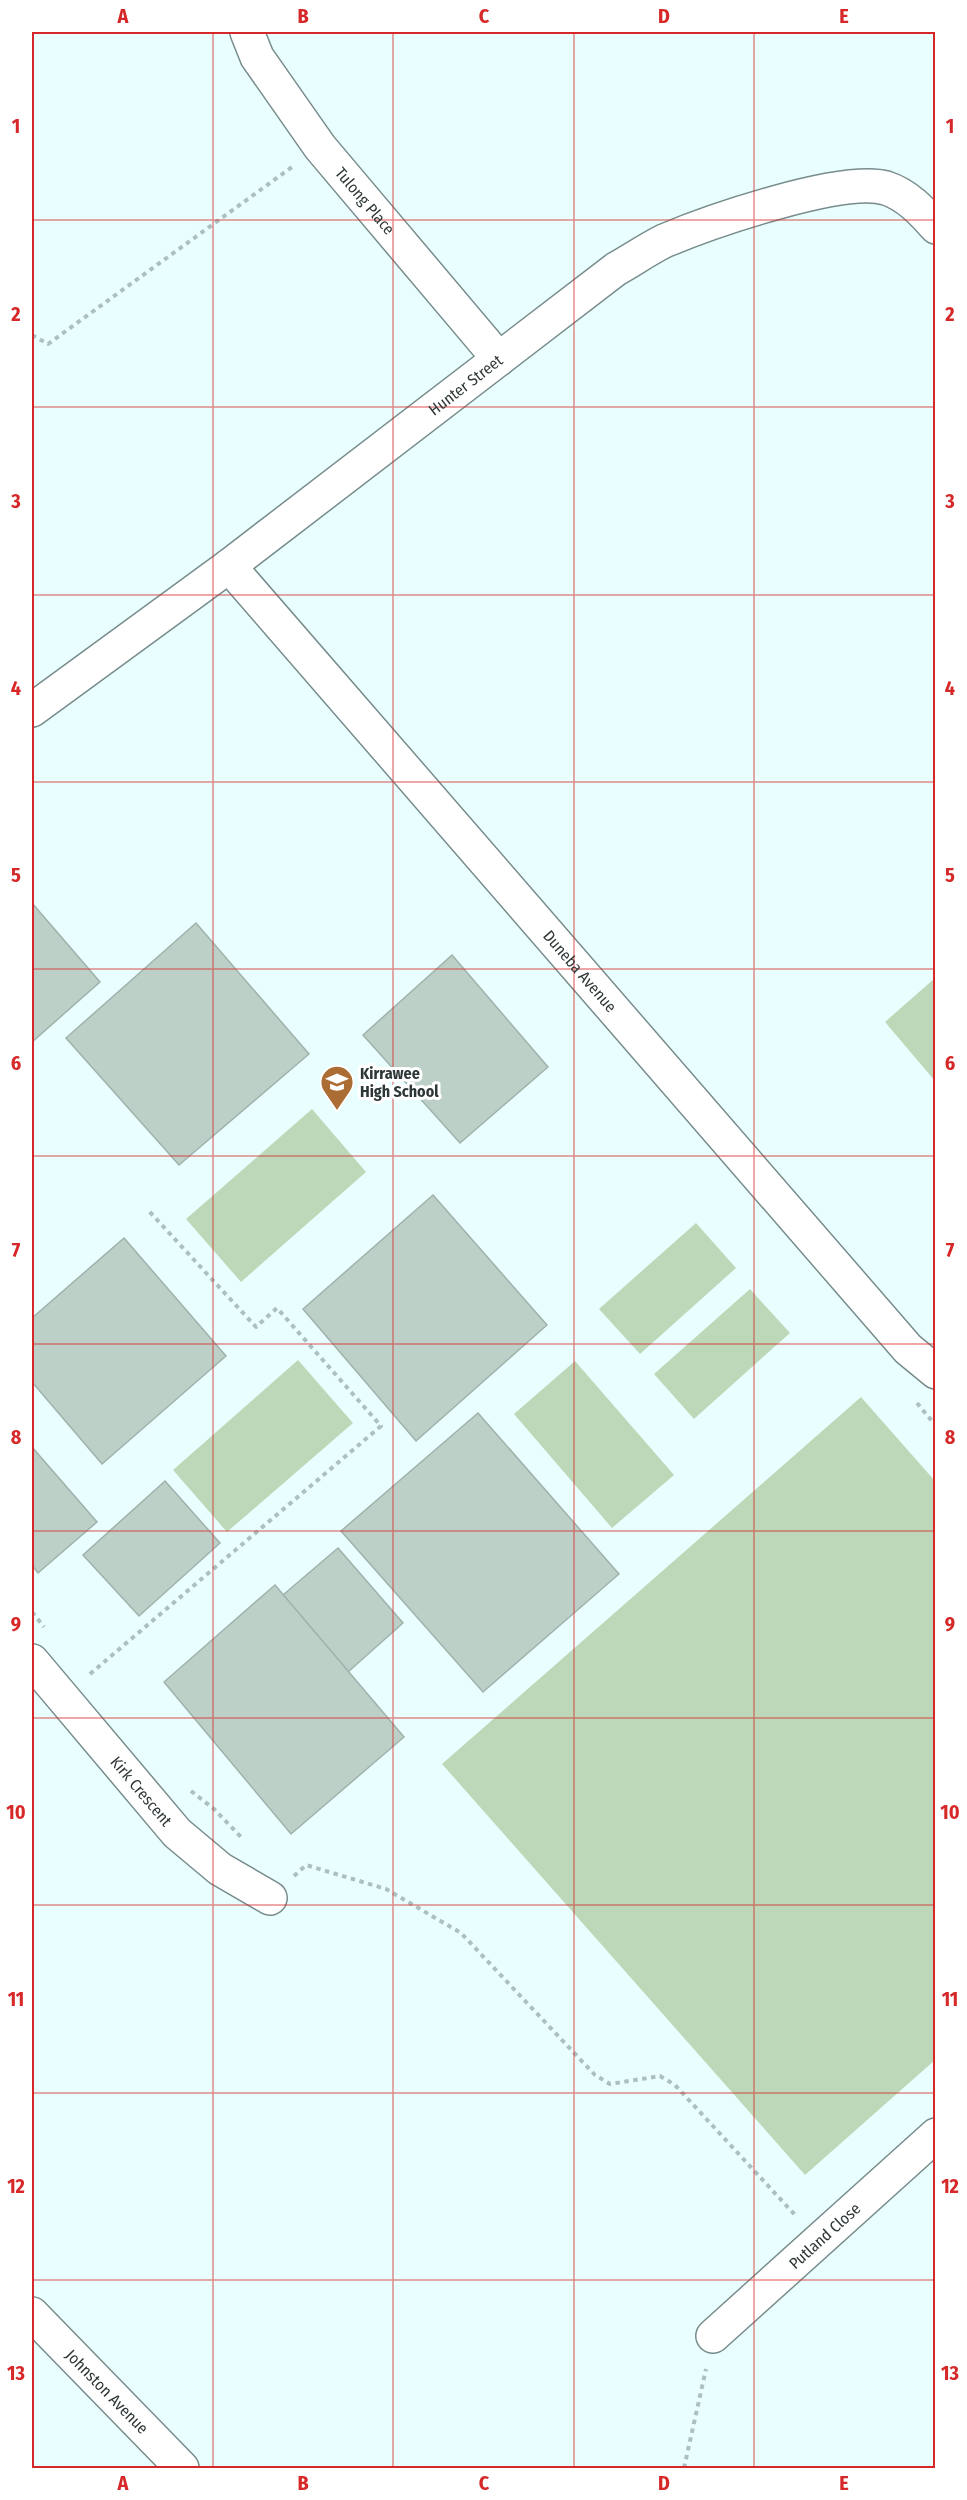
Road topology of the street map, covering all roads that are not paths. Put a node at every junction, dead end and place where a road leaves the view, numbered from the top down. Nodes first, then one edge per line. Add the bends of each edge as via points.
1 (248, 32) edge
2 (936, 227) edge
3 (499, 359) junction
4 (229, 566) junction
5 (32, 710) edge
6 (936, 1372) edge
7 (32, 1661) edge
8 (270, 1898) road end
9 (936, 2135) edge
10 (32, 2314) edge
11 (713, 2336) road end
12 (182, 2469) edge

1 - 3 street, Tulong Place via 257,57 320,147
2 - 3 street, Hunter Street via 904,196 885,188 863,186 820,191 700,226 616,269
3 - 4 street, Hunter Street
4 - 5 street, Hunter Street
4 - 6 street, Duneba Avenue via 908,1349
7 - 8 street, Kirk Crescent via 177,1833 220,1869
9 - 11 street, Putland Close
10 - 12 street, Johnston Avenue

